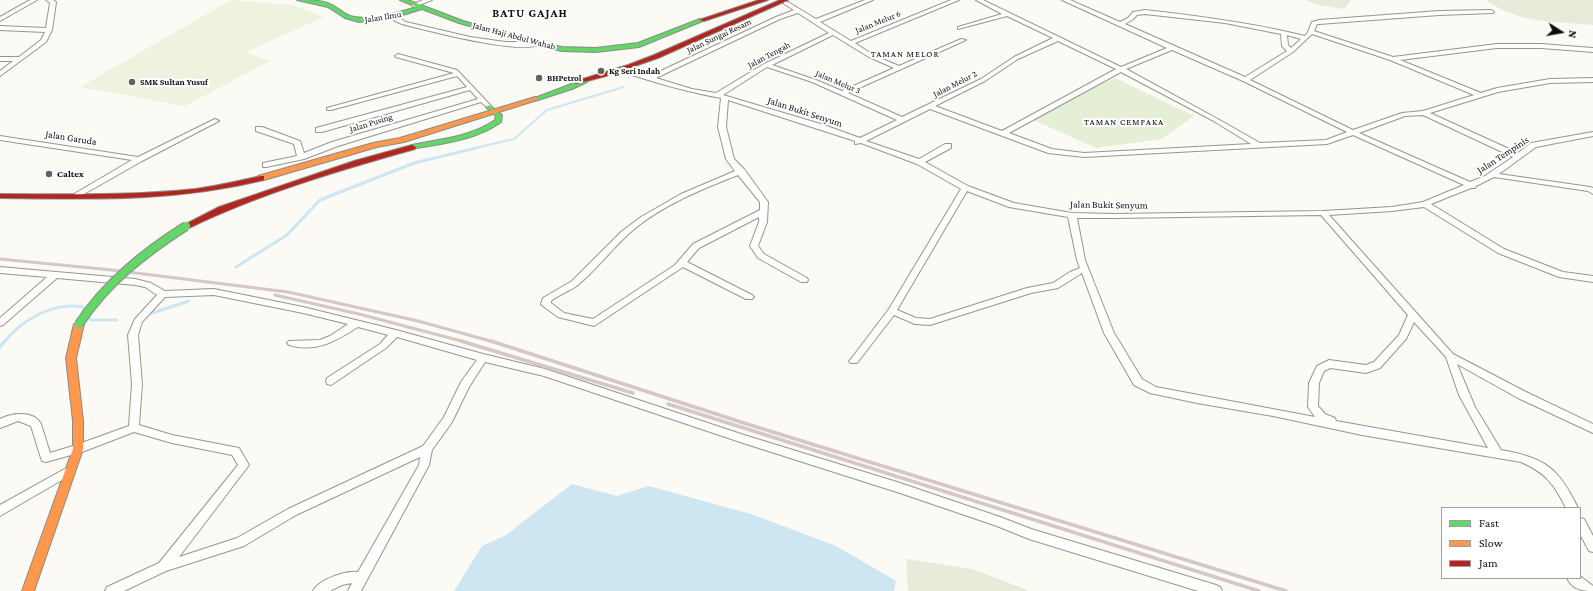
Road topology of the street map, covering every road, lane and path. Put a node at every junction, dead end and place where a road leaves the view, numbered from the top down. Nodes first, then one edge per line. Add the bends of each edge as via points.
1 (34, 0) edge
2 (49, 0) edge
3 (300, 0) edge
4 (403, 0) edge
5 (429, 0) edge
6 (765, 0) edge
7 (796, 0) edge
8 (870, 0) edge
9 (956, 0) edge
10 (979, 0) edge
11 (1065, 0) edge
12 (786, 2) edge
13 (417, 7) junction
14 (798, 11) junction
15 (1491, 12) dead end
16 (1007, 14) junction
17 (393, 16) junction
18 (0, 20) edge
19 (816, 21) junction
20 (1120, 25) junction
21 (0, 28) edge
22 (960, 28) dead end
23 (49, 30) junction
24 (1284, 32) junction
25 (1311, 32) junction
26 (833, 33) junction
27 (1058, 38) junction
28 (1305, 38) junction
29 (962, 40) dead end
30 (851, 43) junction
31 (537, 44) junction
32 (1171, 48) junction
33 (1593, 50) edge
34 (1291, 51) junction
35 (398, 56) dead end
36 (0, 59) edge
37 (20, 59) junction
38 (1392, 59) junction
39 (766, 65) junction
40 (899, 68) junction
41 (1121, 69) junction
42 (622, 70) junction
43 (0, 74) edge
44 (458, 74) junction
45 (649, 79) junction
46 (1245, 80) junction
47 (1593, 80) edge
48 (472, 88) junction
49 (843, 93) junction
50 (1480, 95) junction
51 (720, 96) junction
52 (482, 100) junction
53 (386, 103) junction
54 (930, 107) junction
55 (329, 109) dead end
56 (492, 109) junction
57 (1424, 113) junction
58 (902, 120) junction
59 (216, 121) dead end
60 (259, 129) dead end
61 (319, 130) dead end
62 (1352, 132) junction
63 (1002, 134) junction
64 (1593, 134) edge
65 (0, 138) edge
66 (858, 142) junction
67 (1258, 145) junction
68 (948, 146) dead end
69 (1518, 156) junction
70 (301, 157) junction
71 (139, 159) junction
72 (920, 162) junction
73 (266, 165) dead end
74 (741, 171) junction
75 (1493, 175) junction
76 (1472, 186) junction
77 (965, 188) junction
78 (1592, 190) edge
79 (0, 196) edge
80 (77, 196) junction
81 (1425, 204) junction
82 (762, 212) junction
83 (1323, 213) junction
84 (1072, 215) junction
85 (681, 263) junction
86 (1084, 269) junction
87 (0, 270) edge
88 (56, 274) junction
89 (1593, 279) edge
90 (804, 280) dead end
91 (163, 294) junction
92 (749, 297) dead end
93 (892, 311) junction
94 (1413, 314) junction
95 (0, 323) edge
96 (357, 323) junction
97 (1408, 329) junction
98 (1428, 330) junction
99 (396, 333) junction
100 (292, 343) dead end
101 (1450, 356) junction
102 (483, 358) junction
103 (854, 361) dead end
104 (331, 381) dead end
105 (0, 417) edge
106 (13, 417) junction
107 (0, 424) edge
108 (1340, 427) junction
109 (134, 428) junction
110 (1593, 429) edge
111 (78, 449) junction
112 (428, 449) junction
113 (1498, 455) junction
114 (72, 469) junction
115 (1571, 507) edge
116 (0, 511) edge
117 (1581, 525) edge
118 (1593, 547) edge
119 (163, 567) junction
120 (361, 578) junction
121 (1573, 579) edge
122 (28, 591) edge
123 (111, 591) edge
124 (320, 591) edge
125 (354, 591) edge
126 (1216, 591) edge
127 (1590, 591) edge

1 - 18 street
2 - 23 street via 54,2
3 - 17 street, Jalan Ilmu via 330,6 348,17 359,20
4 - 13 street, Jalan Haji Abdul Wahab
5 - 13 street
6 - 31 street, Jalan Haji Abdul Wahab via 632,47 578,50
7 - 12 street
8 - 19 street
9 - 30 street, Jalan Melur 6
10 - 16 street
11 - 20 street
12 - 14 street
12 - 42 street
13 - 17 street, Jalan Ilmu
13 - 31 street, Jalan Haji Abdul Wahab
14 - 19 street
14 - 45 street, Jalan Sungai Resam
15 - 25 street via 1316,22
16 - 22 street
16 - 27 street
17 - 31 street via 404,23 488,41 521,46
19 - 26 street
20 - 24 street via 1135,13 1145,12 1216,20
20 - 32 street
21 - 23 street
23 - 37 street via 44,41
24 - 28 street
24 - 34 street via 1285,46
25 - 28 street
25 - 38 street
26 - 30 street
26 - 39 street, Jalan Tengah
27 - 41 street
27 - 54 street, Jalan Melur 2 via 1016,58 983,80
28 - 34 street
29 - 40 street
30 - 40 street via 871,56
32 - 41 street
32 - 46 street
33 - 38 street via 1497,46
34 - 46 street
35 - 44 street via 445,67
36 - 37 street
37 - 43 street
38 - 50 street
39 - 49 street, Jalan Melur 3
39 - 51 street, Jalan Tengah
40 - 49 street
41 - 63 street
41 - 67 street
42 - 45 street, Jalan Bukit Senyum
42 - 56 street via 567,84
44 - 48 street
44 - 53 street
45 - 51 street, Jalan Bukit Senyum
46 - 62 street
47 - 50 street via 1527,84
48 - 52 street
48 - 53 street
49 - 58 street, Jalan Melur 3
50 - 57 street
51 - 66 street, Jalan Bukit Senyum via 821,127
51 - 74 street via 722,127 730,159
52 - 56 street
52 - 70 street, Jalan Pusing via 335,144
53 - 55 street
53 - 61 street
54 - 58 street, Jalan Melur 2
54 - 63 street
56 - 80 street via 404,133 376,144 243,183 188,193
56 - 111 street, bridge via 499,116 499,121 481,132 400,150 229,206 186,226 149,250 99,295 79,324 71,358 78,421
57 - 62 street via 1404,114
57 - 69 street
58 - 66 street, Jalan Melur 2
59 - 71 street via 158,152
60 - 70 street via 297,143
62 - 67 street via 1327,142
62 - 76 street
63 - 67 street via 1051,151 1084,155
64 - 69 street, Jalan Tempinis via 1534,145
65 - 71 street, Jalan Garuda
66 - 72 street, Jalan Bukit Senyum
68 - 72 street
69 - 75 street, Jalan Tempinis
70 - 73 street, Jalan Pusing
71 - 80 street
72 - 77 street, Jalan Bukit Senyum
74 - 82 street via 764,202
74 - 85 street via 709,184 649,216 601,255 576,282 564,291 549,297 546,304 561,315 594,323
75 - 76 street, Jalan Tempinis
75 - 78 street
76 - 81 street, Jalan Bukit Senyum
77 - 84 street, Jalan Bukit Senyum via 1012,205
77 - 93 street
79 - 80 street
81 - 83 street, Jalan Bukit Senyum via 1392,209
81 - 89 street via 1501,251 1562,275
82 - 85 street via 696,246
82 - 90 street via 763,222 754,246 761,256
83 - 84 street, Jalan Bukit Senyum
83 - 94 street
84 - 86 street
85 - 92 street
86 - 93 street via 1055,286 1030,290 930,322 915,321
86 - 108 street via 1109,334 1138,382 1154,390
87 - 88 street
88 - 91 street via 135,282 148,285
88 - 95 street
91 - 96 street via 214,292
91 - 109 street via 138,321 133,335 137,384
93 - 103 street
94 - 97 street
94 - 98 street
96 - 99 street
96 - 100 street via 328,343
97 - 98 street
97 - 108 street via 1377,365 1366,369 1329,364 1320,369 1314,383 1313,406 1321,416
98 - 101 street
99 - 102 street
99 - 104 street via 383,346
101 - 110 street
101 - 113 street via 1456,380 1466,401
102 - 112 street
102 - 126 street via 545,373 720,432 900,488 1029,534
105 - 106 street
106 - 107 street
106 - 111 street via 26,418 36,424 46,458
108 - 113 street
109 - 111 street
109 - 119 street via 172,439 235,451 244,466
111 - 114 street
112 - 119 street via 292,512 240,542
112 - 120 street via 424,465
113 - 115 street via 1522,458 1539,464 1554,476
114 - 116 street
114 - 122 street
117 - 118 street
119 - 123 street
120 - 124 street via 352,575
120 - 125 street
121 - 127 street

